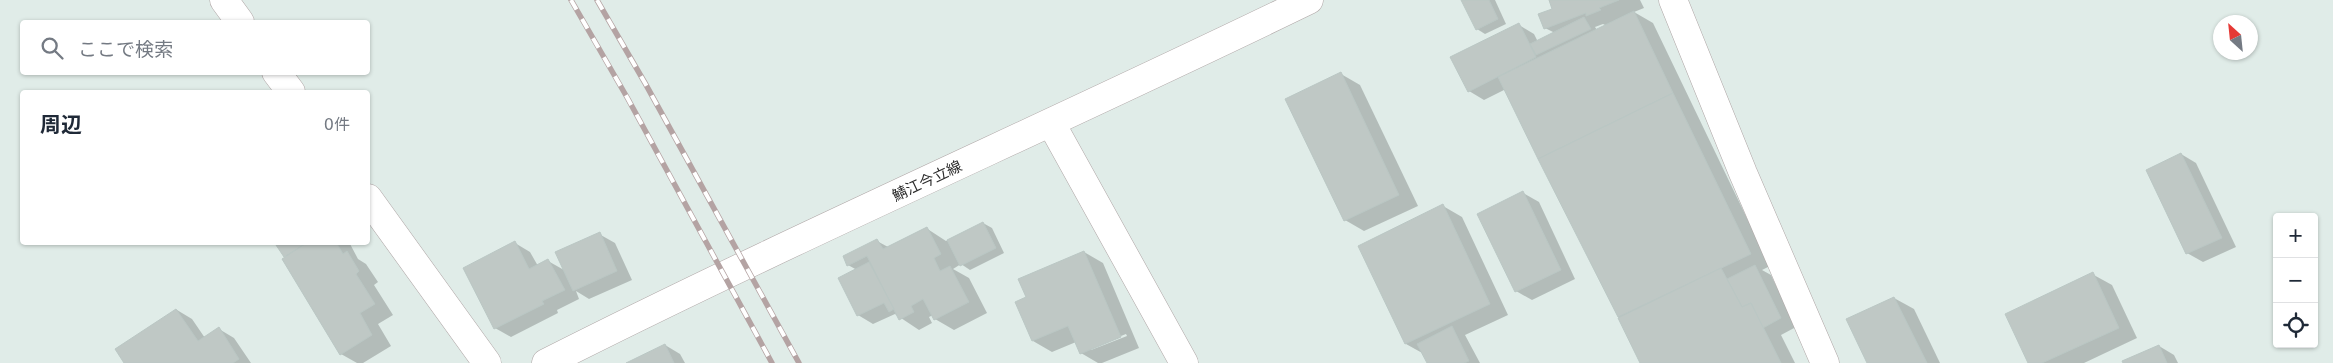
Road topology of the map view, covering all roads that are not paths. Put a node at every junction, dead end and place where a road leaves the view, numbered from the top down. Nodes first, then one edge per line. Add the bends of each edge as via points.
1 (224, 0) edge
2 (1309, 0) edge
3 (1673, 0) edge
4 (239, 20) edge
5 (278, 75) edge
6 (290, 90) edge
7 (1051, 124) junction
8 (370, 201) edge
9 (487, 363) edge
10 (546, 363) edge
11 (1184, 363) edge
12 (1825, 363) edge

1 - 4 street
2 - 7 street, 鯖江今立線
3 - 12 street
5 - 6 street
7 - 10 street, 鯖江今立線 via 672,299
7 - 11 street
8 - 9 street

